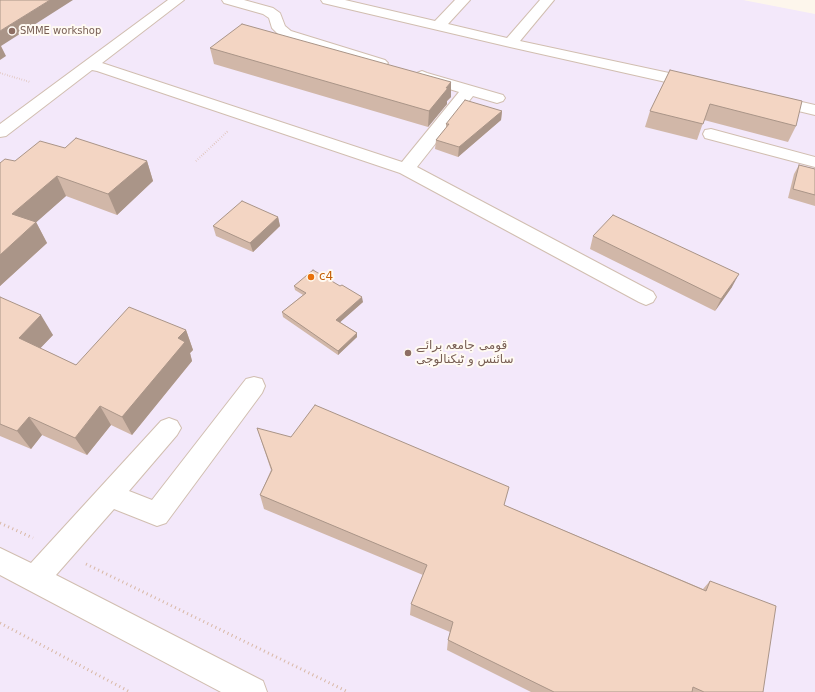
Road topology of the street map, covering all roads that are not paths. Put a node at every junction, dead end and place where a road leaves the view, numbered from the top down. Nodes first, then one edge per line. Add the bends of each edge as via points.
1 (177, 0) edge
2 (229, 0) edge
3 (328, 0) edge
4 (463, 0) edge
5 (547, 0) edge
6 (438, 26) junction
7 (510, 43) junction
8 (89, 65) junction
9 (396, 68) edge
10 (410, 72) edge
11 (713, 88) edge
12 (469, 90) junction
13 (497, 98) dead end
14 (760, 98) edge
15 (815, 110) edge
16 (0, 132) edge
17 (711, 134) dead end
18 (815, 162) edge
19 (406, 169) junction
20 (646, 297) dead end
21 (254, 386) dead end
22 (169, 428) dead end
23 (110, 495) junction
24 (0, 561) edge
25 (35, 579) junction
26 (252, 692) edge

1 - 8 street
2 - 9 street via 268,11 286,34
3 - 6 street
4 - 6 street
5 - 7 street
6 - 7 street
7 - 11 street
8 - 16 street
8 - 19 street
10 - 12 street
12 - 13 street
12 - 19 street
14 - 15 street
17 - 18 street
19 - 20 street
21 - 23 street via 157,514
22 - 23 street
23 - 25 street
24 - 25 street
25 - 26 street

